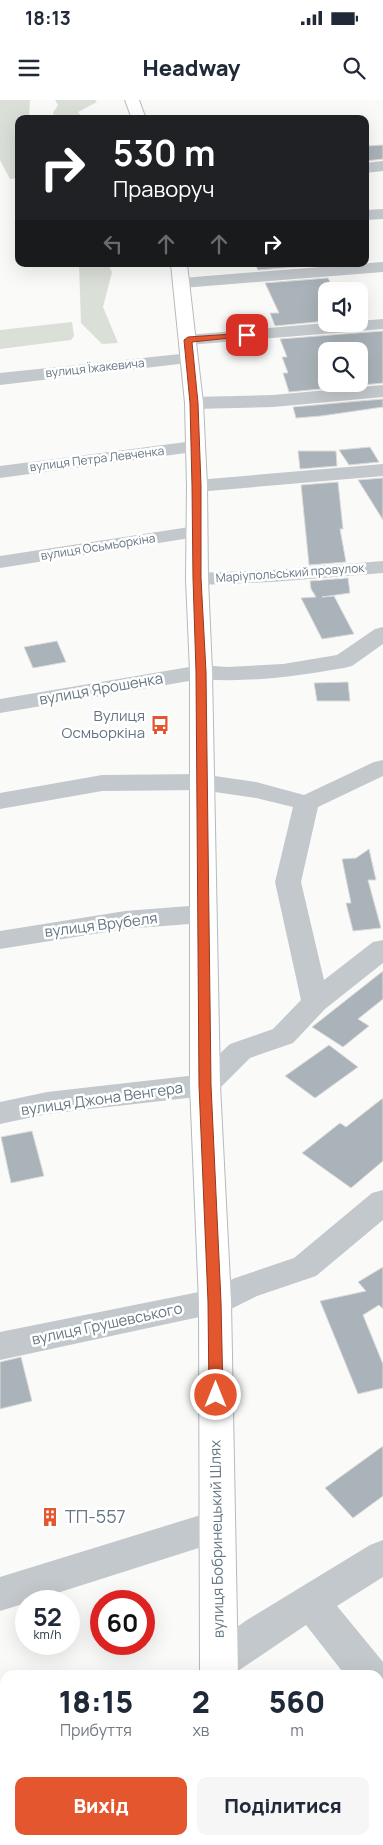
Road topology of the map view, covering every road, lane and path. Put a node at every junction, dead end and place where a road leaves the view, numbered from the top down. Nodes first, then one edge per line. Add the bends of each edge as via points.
1 (132, 100) edge
2 (138, 115) edge
3 (383, 166) edge
4 (369, 168) edge
5 (383, 214) edge
6 (369, 215) edge
7 (179, 267) edge
8 (383, 267) edge
9 (182, 283) junction
10 (383, 324) edge
11 (189, 349) junction
12 (0, 379) edge
13 (383, 391) edge
14 (194, 403) junction
15 (194, 447) junction
16 (383, 470) edge
17 (0, 472) edge
18 (196, 486) junction
19 (196, 532) junction
20 (0, 562) edge
21 (383, 566) edge
22 (197, 578) junction
23 (383, 634) edge
24 (201, 672) junction
25 (0, 706) edge
26 (383, 767) edge
27 (201, 782) junction
28 (0, 801) edge
29 (307, 803) junction
30 (202, 914) junction
31 (0, 940) edge
32 (383, 949) edge
33 (315, 1002) junction
34 (205, 1085) junction
35 (0, 1113) edge
36 (383, 1202) edge
37 (215, 1302) junction
38 (0, 1346) edge
39 (217, 1526) junction
40 (383, 1557) edge
41 (0, 1594) edge
42 (311, 1602) junction
43 (219, 1668) edge
44 (365, 1670) edge

1 - 2 main road
3 - 4 street
5 - 6 street
7 - 9 main road, вулиця Бобринецький Шлях
8 - 9 street
9 - 11 main road, вулиця Бобринецький Шлях
10 - 11 street, вулиця Їжакевича
11 - 12 street, вулиця Їжакевича
11 - 14 main road, вулиця Бобринецький Шлях
13 - 14 street via 273,401
14 - 15 main road, вулиця Бобринецький Шлях
15 - 17 street, вулиця Петра Левченка
15 - 18 main road, вулиця Бобринецький Шлях
16 - 18 street
18 - 19 main road, вулиця Бобринецький Шлях
19 - 20 street, вулиця Осьмьоркіна
19 - 22 main road, вулиця Бобринецький Шлях
21 - 22 street, Маріупольський провулок via 272,576
22 - 24 main road, вулиця Бобринецький Шлях
23 - 24 street, вулиця Ярошенка via 344,660 283,671
24 - 25 street, вулиця Ярошенка
24 - 27 main road, вулиця Бобринецький Шлях
26 - 29 street
27 - 28 street via 102,783
27 - 29 street via 256,790
27 - 30 main road, вулиця Бобринецький Шлях
29 - 33 street via 288,882
30 - 31 street, вулиця Врубеля via 125,920
30 - 34 main road, вулиця Бобринецький Шлях
32 - 33 street
33 - 34 street via 283,1036 240,1050
34 - 35 street, вулиця Джона Венгера via 47,1103
34 - 37 main road, вулиця Бобринецький Шлях
36 - 37 street, вулиця Грушевського via 304,1267 246,1287
37 - 38 street, вулиця Грушевського
37 - 39 main road, вулиця Бобринецький Шлях
39 - 41 street
39 - 43 main road, вулиця Бобринецький Шлях
40 - 42 street
42 - 43 street
42 - 44 street

